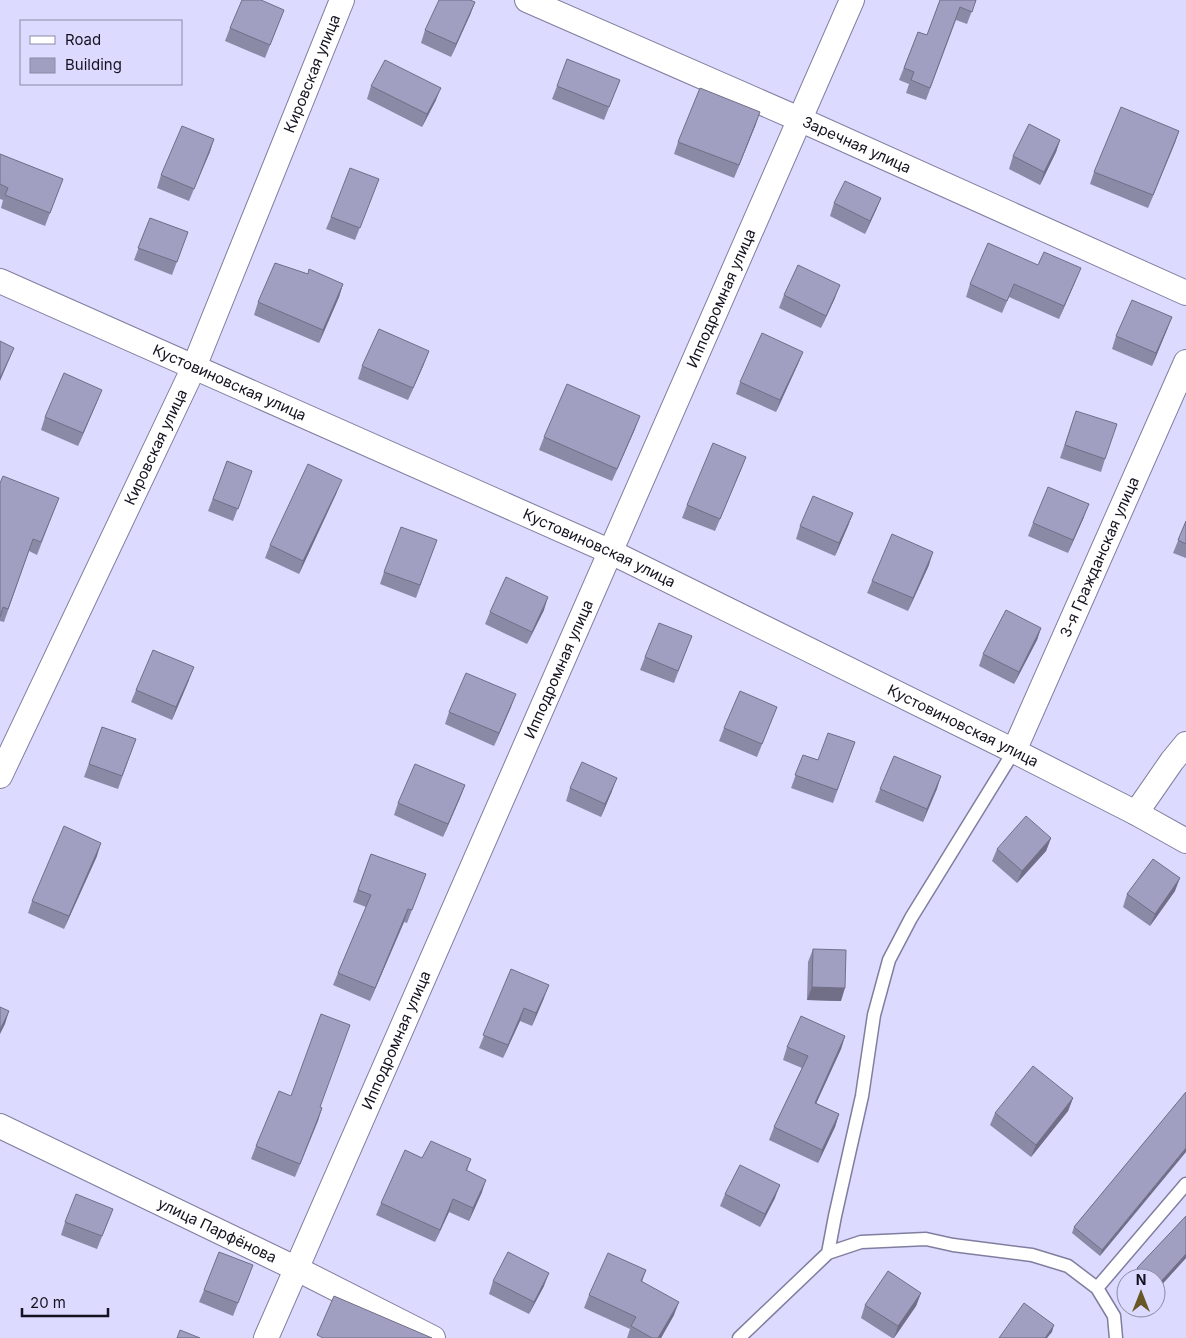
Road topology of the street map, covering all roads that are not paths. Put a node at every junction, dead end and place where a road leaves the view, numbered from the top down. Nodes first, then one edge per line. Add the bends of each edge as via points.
1 (342, 0) edge
2 (527, 0) edge
3 (852, 0) edge
4 (799, 119) junction
5 (0, 281) edge
6 (1186, 293) edge
7 (1186, 362) edge
8 (194, 367) junction
9 (611, 552) junction
10 (1186, 744) edge
11 (1014, 752) junction
12 (0, 776) edge
13 (1136, 813) junction
14 (1186, 841) edge
15 (0, 1126) edge
16 (1186, 1184) edge
17 (828, 1253) junction
18 (297, 1269) junction
19 (1097, 1288) junction
20 (266, 1338) edge
21 (433, 1338) edge
22 (739, 1338) edge
23 (1116, 1338) edge

1 - 8 street, Кировская улица
2 - 4 street, Заречная улица
3 - 4 street, Ипподромная улица
4 - 6 street, Заречная улица
4 - 9 street, Ипподромная улица
5 - 8 street, Кустовиновская улица
7 - 11 street, 3-я Гражданская улица
8 - 9 street, Кустовиновская улица
8 - 12 street, Кировская улица
9 - 11 street, Кустовиновская улица
9 - 18 street, Ипподромная улица
10 - 13 street
11 - 13 street, Кустовиновская улица
11 - 17 lane via 911,918 889,960 874,1015 862,1096
13 - 14 street, Кустовиновская улица
15 - 18 street, улица Парфёнова
16 - 19 lane
17 - 19 lane via 861,1242 926,1239 1032,1255 1068,1266
17 - 22 lane
18 - 20 street, Ипподромная улица
18 - 21 street, улица Парфёнова
19 - 23 lane via 1114,1316

